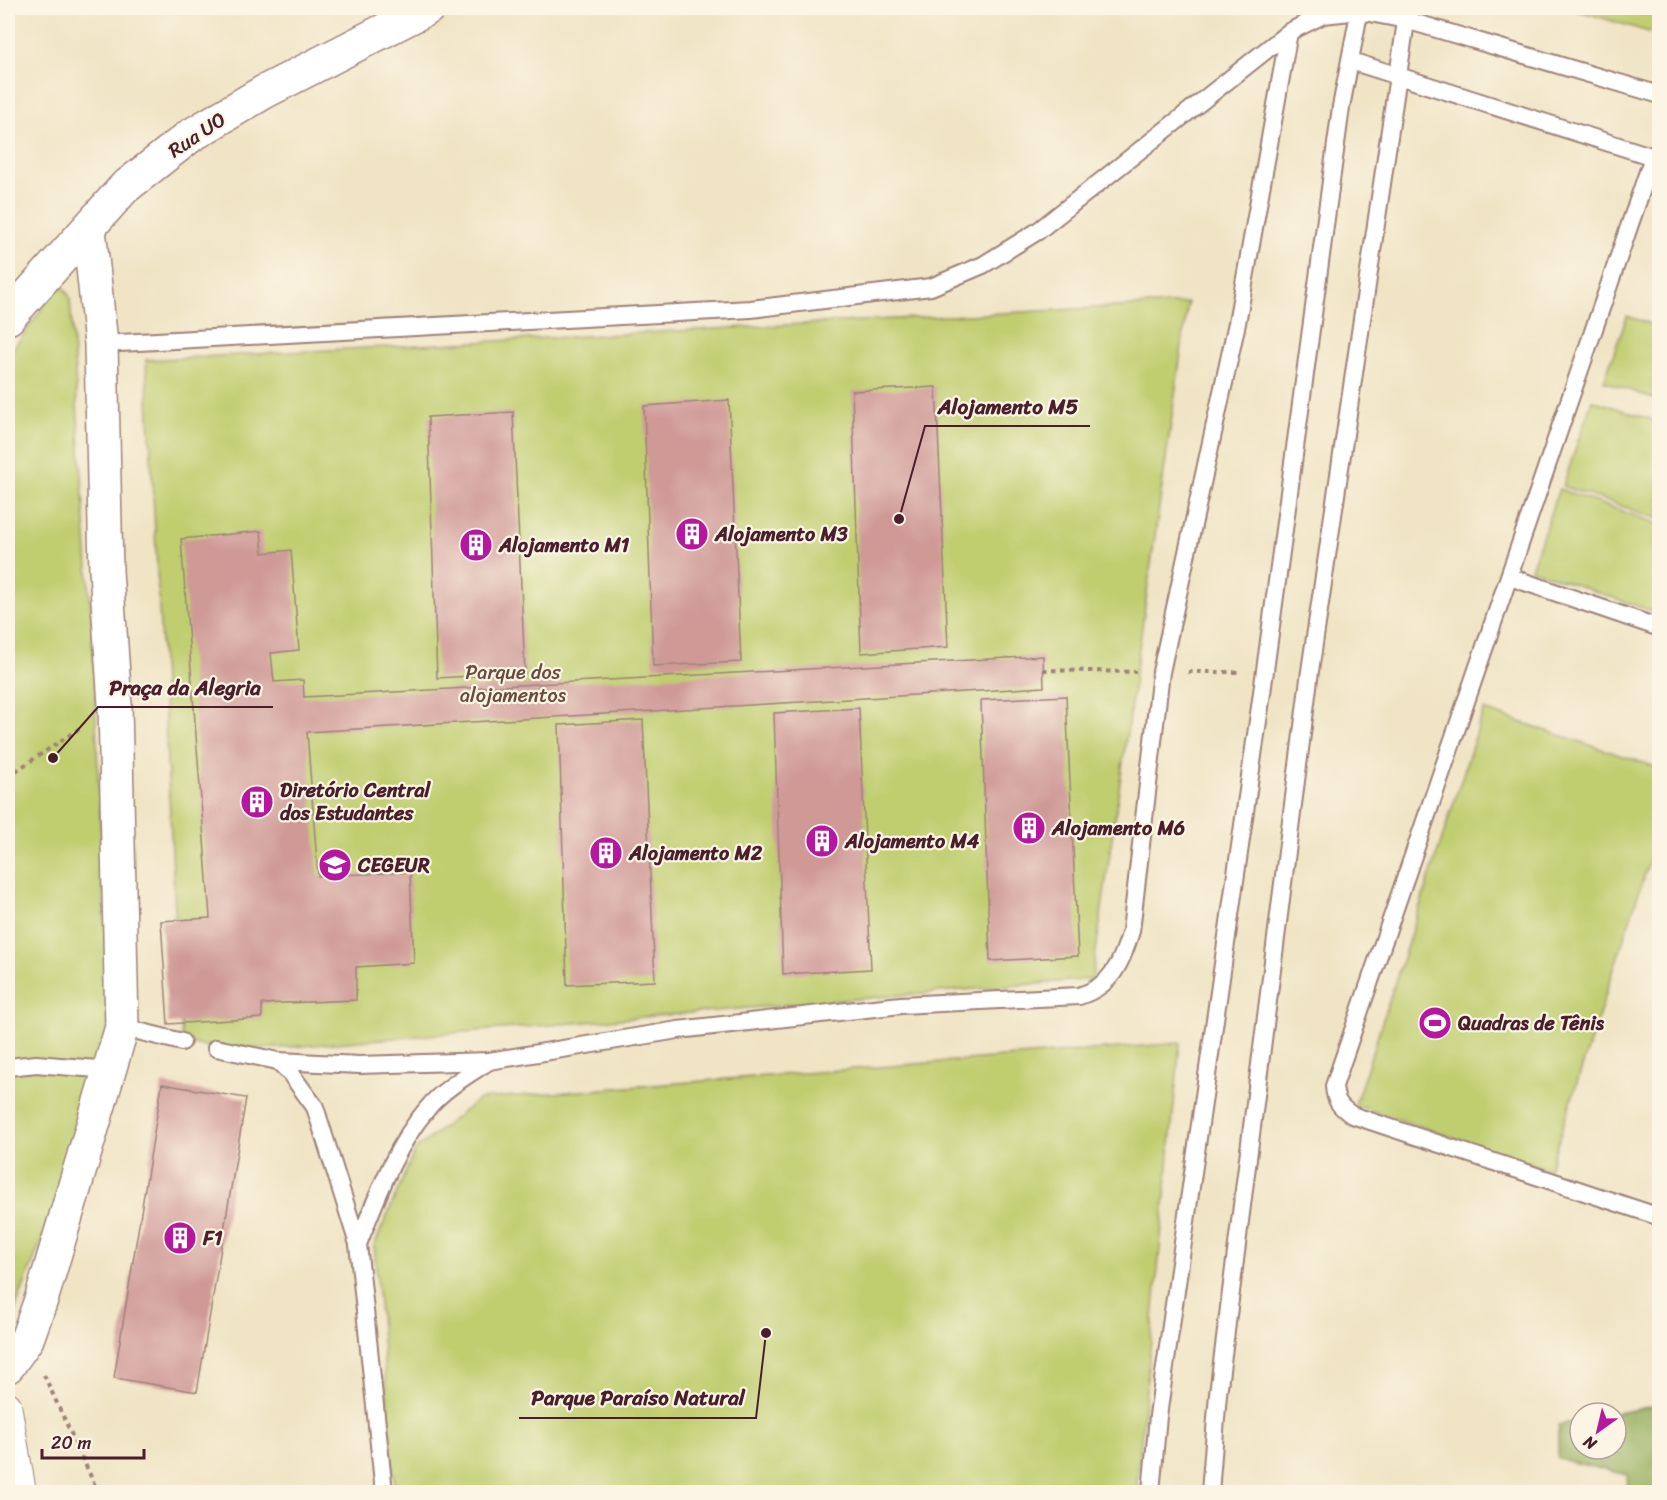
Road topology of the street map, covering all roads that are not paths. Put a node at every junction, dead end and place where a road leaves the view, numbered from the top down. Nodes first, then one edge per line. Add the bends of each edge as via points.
1 (428, 8) edge
2 (1360, 9) edge
3 (1407, 14) edge
4 (1289, 32) junction
5 (1351, 61) junction
6 (1399, 76) junction
7 (1659, 94) edge
8 (1656, 158) edge
9 (89, 229) junction
10 (8, 318) edge
11 (101, 344) junction
12 (1510, 577) junction
13 (1659, 628) edge
14 (122, 1027) junction
15 (182, 1042) dead end
16 (216, 1048) dead end
17 (278, 1061) junction
18 (489, 1061) junction
19 (8, 1067) edge
20 (109, 1070) junction
21 (1659, 1217) edge
22 (358, 1244) junction
23 (8, 1366) edge
24 (8, 1405) edge
25 (23, 1492) edge
26 (384, 1492) edge
27 (1151, 1492) edge
28 (1210, 1492) edge

1 - 9 street, Rua UO via 264,92 190,136 124,188
2 - 3 lane
2 - 4 lane via 1323,15
2 - 5 lane
3 - 6 lane
3 - 7 lane
4 - 11 lane via 1038,231 983,265 931,287 751,309
4 - 18 lane via 1237,323 1161,672 1131,931 1112,977 1091,992 1061,997 901,1005 678,1030
5 - 6 lane
5 - 27 lane via 1341,107
6 - 8 lane
6 - 28 lane via 1310,670 1218,1394
8 - 12 lane
9 - 10 street, Rua UO
9 - 11 street
11 - 14 street
12 - 13 lane
12 - 21 lane via 1334,1086 1335,1097 1352,1115
14 - 15 lane
14 - 20 street
16 - 17 lane
17 - 18 lane via 360,1065
17 - 22 lane via 315,1107
18 - 22 lane via 428,1108 389,1170
19 - 20 lane via 36,1064
20 - 23 street via 27,1339
22 - 26 lane
24 - 25 street

